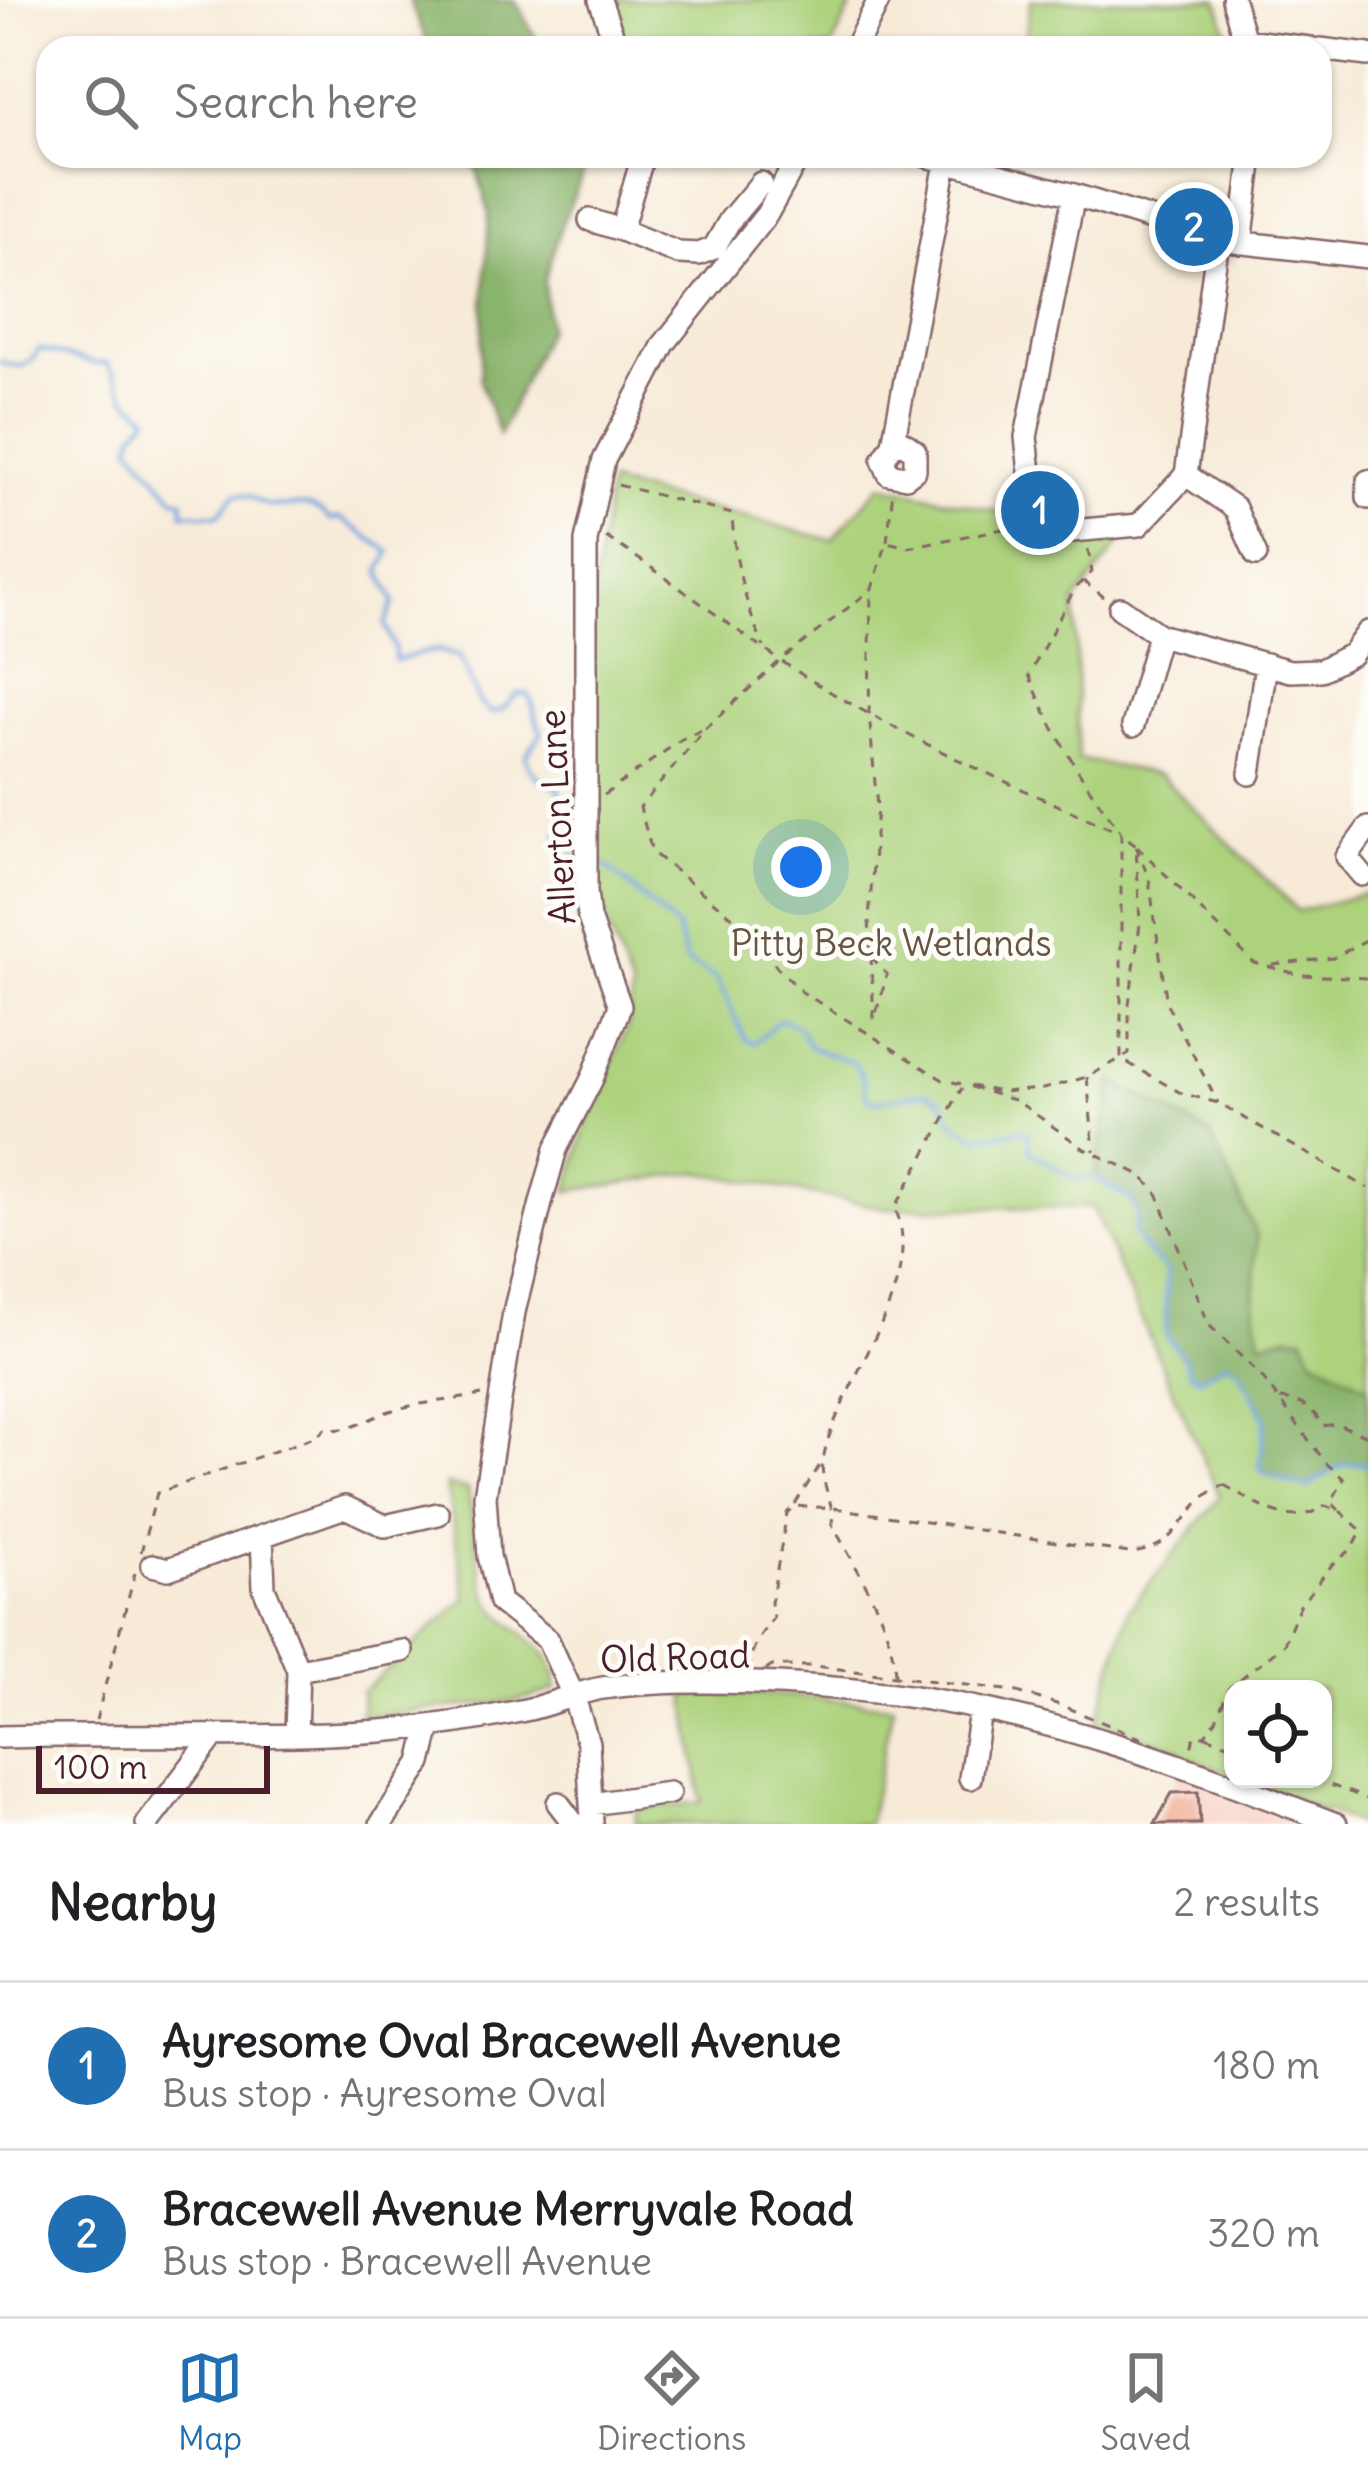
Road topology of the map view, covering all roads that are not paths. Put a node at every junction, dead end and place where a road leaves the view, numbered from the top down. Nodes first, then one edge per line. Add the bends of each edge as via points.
1 (600, 0) edge
2 (879, 0) edge
3 (1233, 0) edge
4 (610, 36) edge
5 (861, 36) edge
6 (1244, 36) edge
7 (1332, 50) edge
8 (1368, 55) edge
9 (640, 168) edge
10 (792, 168) edge
11 (935, 168) edge
12 (970, 168) edge
13 (1249, 168) edge
14 (761, 183) dead end
15 (1074, 195) junction
16 (590, 220) dead end
17 (622, 230) junction
18 (1230, 242) junction
19 (1368, 257) edge
20 (1186, 475) junction
21 (895, 477) road end
22 (1368, 481) edge
23 (1368, 498) edge
24 (1256, 555) dead end
25 (1120, 608) road end
26 (1368, 632) edge
27 (1159, 635) junction
28 (1360, 663) edge
29 (1265, 664) junction
30 (1133, 726) dead end
31 (1250, 774) dead end
32 (1368, 828) edge
33 (1362, 874) dead end
34 (438, 1514) dead end
35 (262, 1536) junction
36 (160, 1567) dead end
37 (402, 1651) dead end
38 (298, 1670) junction
39 (573, 1696) junction
40 (980, 1711) junction
41 (430, 1726) junction
42 (296, 1735) junction
43 (0, 1737) edge
44 (213, 1737) junction
45 (970, 1778) dead end
46 (669, 1792) dead end
47 (558, 1803) dead end
48 (591, 1814) edge
49 (147, 1824) edge
50 (381, 1824) edge
51 (574, 1824) edge
52 (1336, 1824) edge

1 - 4 street
2 - 5 street
3 - 6 street
7 - 8 street
9 - 17 street
10 - 39 street, Allerton Lane via 767,214 664,344 604,460 588,529 586,892 620,1006 556,1149 514,1312 485,1496 500,1602 548,1640
11 - 21 street via 892,444 910,446 918,457 911,474
12 - 15 street
13 - 18 street
14 - 17 street via 714,248 699,254
15 - 18 street
15 - 20 street via 1026,436 1033,489 1072,531 1086,530 1139,525
16 - 17 street
18 - 19 street
18 - 20 street
20 - 24 street via 1235,508
22 - 23 street
25 - 27 street
26 - 28 street
27 - 29 street
27 - 30 street
28 - 29 street via 1321,670
29 - 31 street
32 - 33 street via 1347,857
34 - 35 street via 385,1526 345,1507
35 - 36 street
35 - 38 street via 264,1588
37 - 38 street
38 - 42 street
39 - 40 street, Old Road via 643,1684 756,1686 894,1694
39 - 41 street, Old Road
39 - 48 street, Allerton Lane via 588,1743
40 - 45 street
40 - 52 street, Old Road via 1168,1760
41 - 42 street, Old Road
41 - 50 street via 421,1762
42 - 44 street, Old Road
43 - 44 street, Old Road
44 - 49 street
46 - 48 street
47 - 51 street

